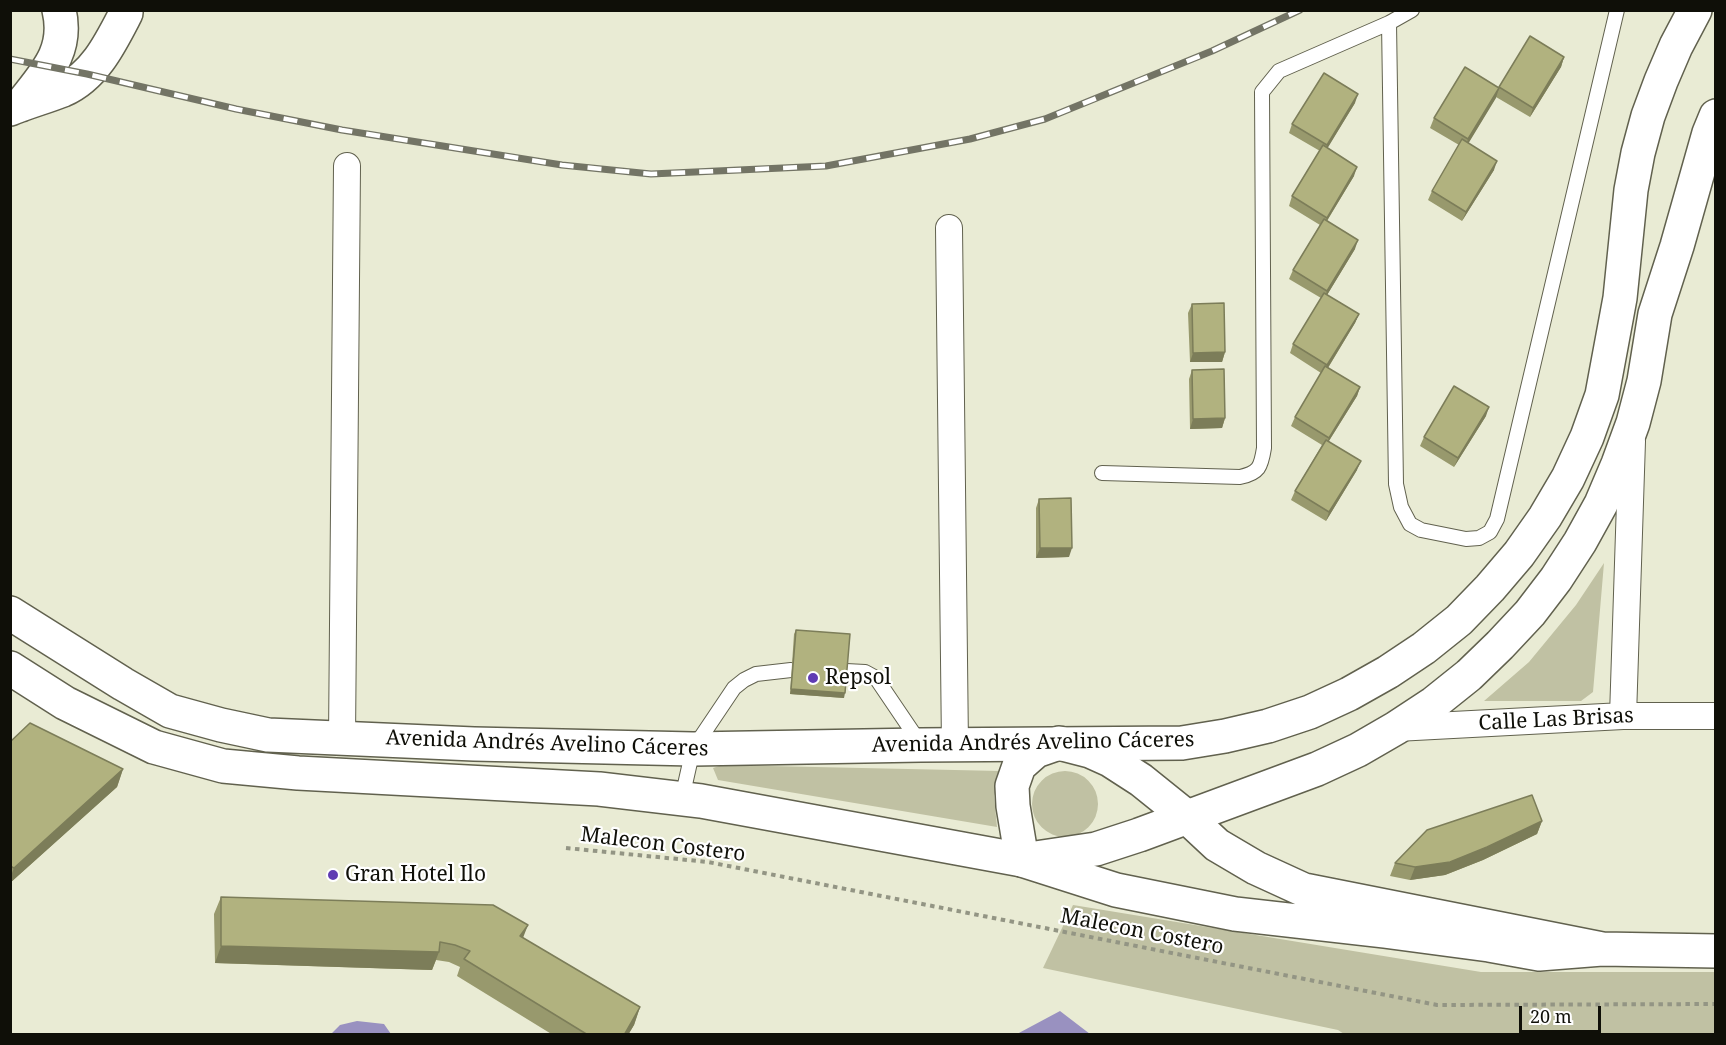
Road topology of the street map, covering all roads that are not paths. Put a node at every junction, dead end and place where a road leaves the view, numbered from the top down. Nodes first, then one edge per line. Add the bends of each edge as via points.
1 (59, 10) edge
2 (126, 10) edge
3 (1412, 10) edge
4 (1617, 10) edge
5 (1695, 10) edge
6 (1389, 23) junction
7 (16, 107) edge
8 (1716, 116) edge
9 (347, 166) dead end
10 (949, 228) dead end
11 (1633, 423) junction
12 (1102, 473) dead end
13 (10, 613) edge
14 (10, 669) edge
15 (791, 670) edge
16 (846, 671) edge
17 (1623, 716) junction
18 (1716, 716) edge
19 (1396, 728) junction
20 (342, 738) junction
21 (1059, 743) junction
22 (474, 744) junction
23 (921, 745) junction
24 (955, 746) junction
25 (693, 749) junction
26 (476, 783) junction
27 (682, 798) junction
28 (1187, 817) junction
29 (1022, 860) junction
30 (1602, 949) junction
31 (1716, 951) edge

1 - 7 main road via 60,46 51,66
2 - 7 main road via 108,48 87,74 65,89
3 - 6 lane
4 - 6 lane via 1497,519 1490,532 1466,539 1410,524 1396,484
5 - 21 main road, Avenida Andrés Avelino Cáceres via 1661,81 1638,153 1620,298 1602,395 1568,478 1520,554 1459,620 1424,648 1350,694 1310,712 1268,726 1182,743
6 - 12 lane via 1280,71 1262,92 1264,448 1258,468 1253,475 1240,477
8 - 11 main road, Avenida Andrés Avelino Cáceres via 1655,314
9 - 20 street
10 - 24 street
11 - 17 street
11 - 19 main road, Avenida Andrés Avelino Cáceres via 1601,504 1556,579 1530,613 1469,675
13 - 20 main road, Avenida Andrés Avelino Cáceres via 170,711 268,735
14 - 26 main road, Avenida Andrés Avelino Cáceres via 65,703 154,747 223,766
15 - 25 lane via 756,675 734,688
16 - 23 lane via 865,672 876,678
17 - 18 street, Calle Las Brisas
17 - 19 street, Calle Las Brisas
19 - 28 main road, Avenida Andrés Avelino Cáceres via 1317,769
20 - 22 main road, Avenida Andrés Avelino Cáceres
21 - 24 main road, Avenida Andrés Avelino Cáceres
21 - 28 main road via 1110,760
21 - 29 main road via 1036,751 1019,766 1012,786
22 - 25 main road, Avenida Andrés Avelino Cáceres
22 - 26 main road
23 - 24 main road, Avenida Andrés Avelino Cáceres
23 - 25 main road, Avenida Andrés Avelino Cáceres
25 - 27 lane
26 - 27 main road, Avenida Andrés Avelino Cáceres
27 - 29 main road, Avenida Andrés Avelino Cáceres
28 - 29 main road, Avenida Andrés Avelino Cáceres via 1096,849
28 - 30 main road via 1217,845 1304,890
29 - 30 main road via 1116,890 1235,914 1539,954
30 - 31 main road

